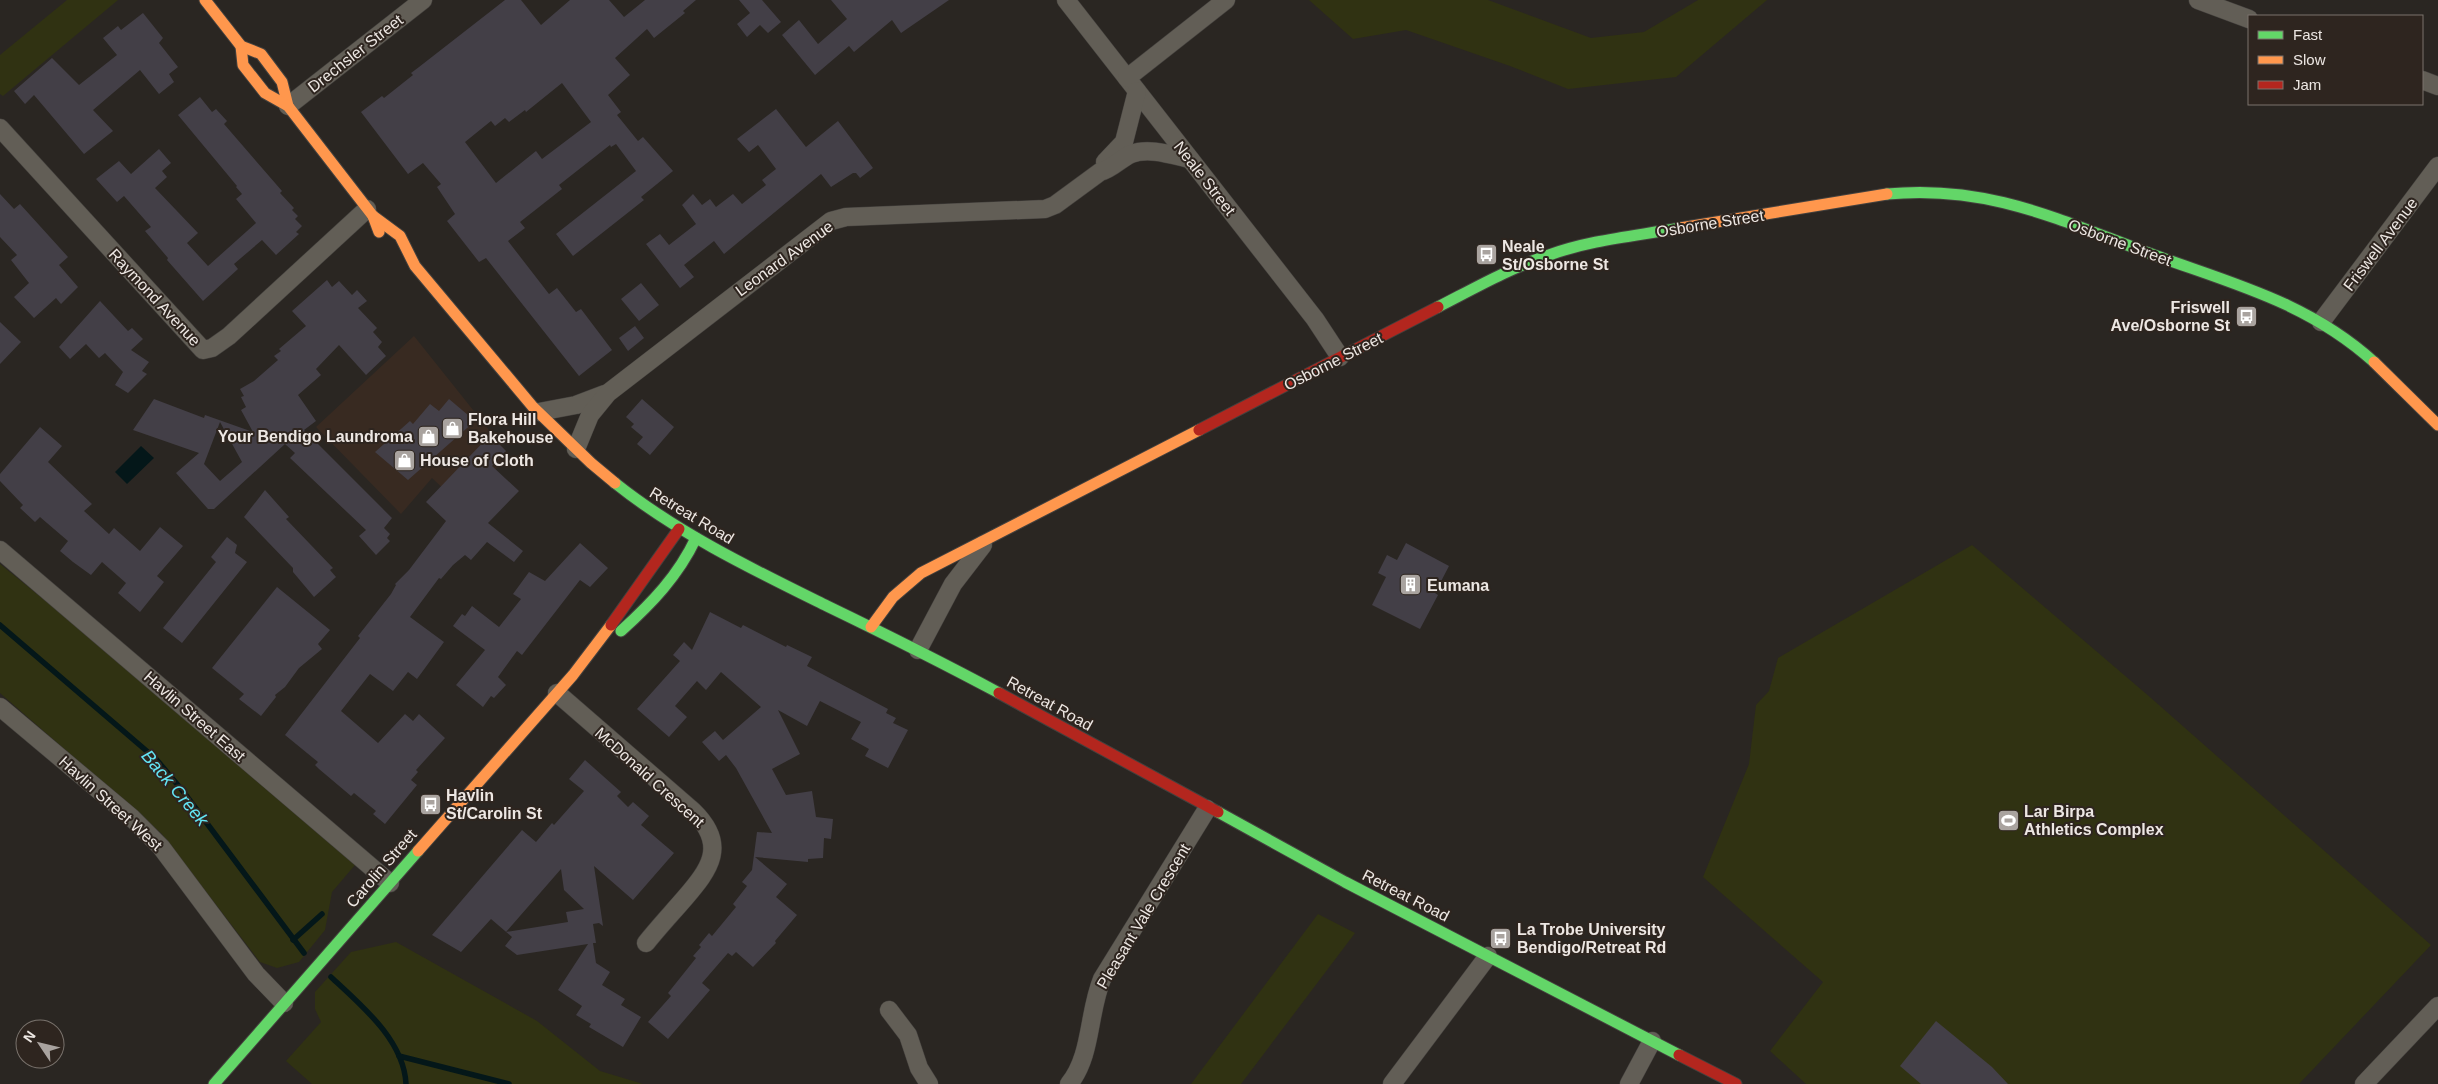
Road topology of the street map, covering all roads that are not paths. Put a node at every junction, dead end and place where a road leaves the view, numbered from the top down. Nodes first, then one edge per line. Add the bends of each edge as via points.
1 (205, 0) edge
2 (422, 0) edge
3 (1066, 0) edge
4 (1226, 0) edge
5 (2198, 0) edge
6 (2248, 19) edge
7 (241, 46) junction
8 (2423, 80) edge
9 (1132, 84) junction
10 (2438, 86) edge
11 (288, 106) junction
12 (0, 128) edge
13 (1190, 159) junction
14 (2438, 166) edge
15 (1100, 172) junction
16 (370, 213) junction
17 (414, 266) junction
18 (2321, 322) junction
19 (1340, 357) junction
20 (608, 393) junction
21 (539, 412) junction
22 (2438, 425) edge
23 (576, 449) junction
24 (680, 529) junction
25 (696, 538) junction
26 (988, 538) junction
27 (0, 550) edge
28 (872, 627) junction
29 (918, 650) junction
30 (573, 674) junction
31 (557, 693) junction
32 (0, 707) edge
33 (1208, 809) junction
34 (390, 883) junction
35 (646, 943) dead end
36 (1488, 956) junction
37 (284, 1003) junction
38 (2438, 1006) edge
39 (889, 1010) dead end
40 (1652, 1041) junction
41 (214, 1084) edge
42 (929, 1084) edge
43 (1069, 1084) edge
44 (1392, 1084) edge
45 (1628, 1084) edge
46 (1736, 1084) edge
47 (2364, 1084) edge

1 - 7 street
2 - 11 street, Drechsler Street
3 - 9 street, Neale Street
4 - 9 street
5 - 6 street
7 - 11 street via 243,65 265,93
7 - 11 street via 261,54 282,82
8 - 10 street
9 - 13 street, Neale Street
9 - 15 street, Leonard Avenue via 1124,142 1103,164
11 - 16 street
12 - 16 street, Raymond Avenue via 203,350 212,348 229,336
13 - 15 street, Leonard Avenue via 1140,152
13 - 19 street, Neale Street via 1316,319
14 - 18 street, Friswell Avenue
15 - 20 street, Leonard Avenue via 1045,208 846,217 831,221
16 - 17 street, Retreat Road via 390,247
16 - 17 street, Retreat Road via 395,228 407,244
17 - 21 street, Retreat Road
18 - 19 street, Osborne Street via 2256,292 2017,206 1962,194 1919,191 1873,195 1632,236 1550,254 1479,284
18 - 22 street, Osborne Street via 2367,357
19 - 26 street, Osborne Street
20 - 21 street, Leonard Avenue via 576,405
20 - 23 street, Leonard Avenue via 590,415
21 - 23 street, Retreat Road
23 - 24 street, Retreat Road via 622,490
24 - 25 street, Retreat Road
24 - 30 street, Carolin Street
25 - 28 street, Retreat Road
25 - 30 street, Carolin Street via 685,563 670,584
26 - 28 street, Osborne Street via 903,584 890,597
26 - 29 street, Osborne Street via 953,584
27 - 34 street, Havlin Street East
28 - 29 street, Retreat Road
29 - 33 street, Retreat Road
30 - 31 street, Carolin Street
31 - 34 street, Carolin Street
31 - 35 street, McDonald Crescent via 693,811 708,830 712,852 708,869
32 - 37 street, Havlin Street West via 132,818 161,847 256,974
33 - 36 street, Retreat Road
33 - 43 street, Pleasant Vale Crescent via 1102,979 1092,1006 1084,1057
34 - 37 street, Carolin Street
36 - 40 street, Retreat Road
36 - 44 street
37 - 41 street, Carolin Street
38 - 47 street
39 - 42 street via 908,1036 919,1068
40 - 45 street
40 - 46 street, Retreat Road

